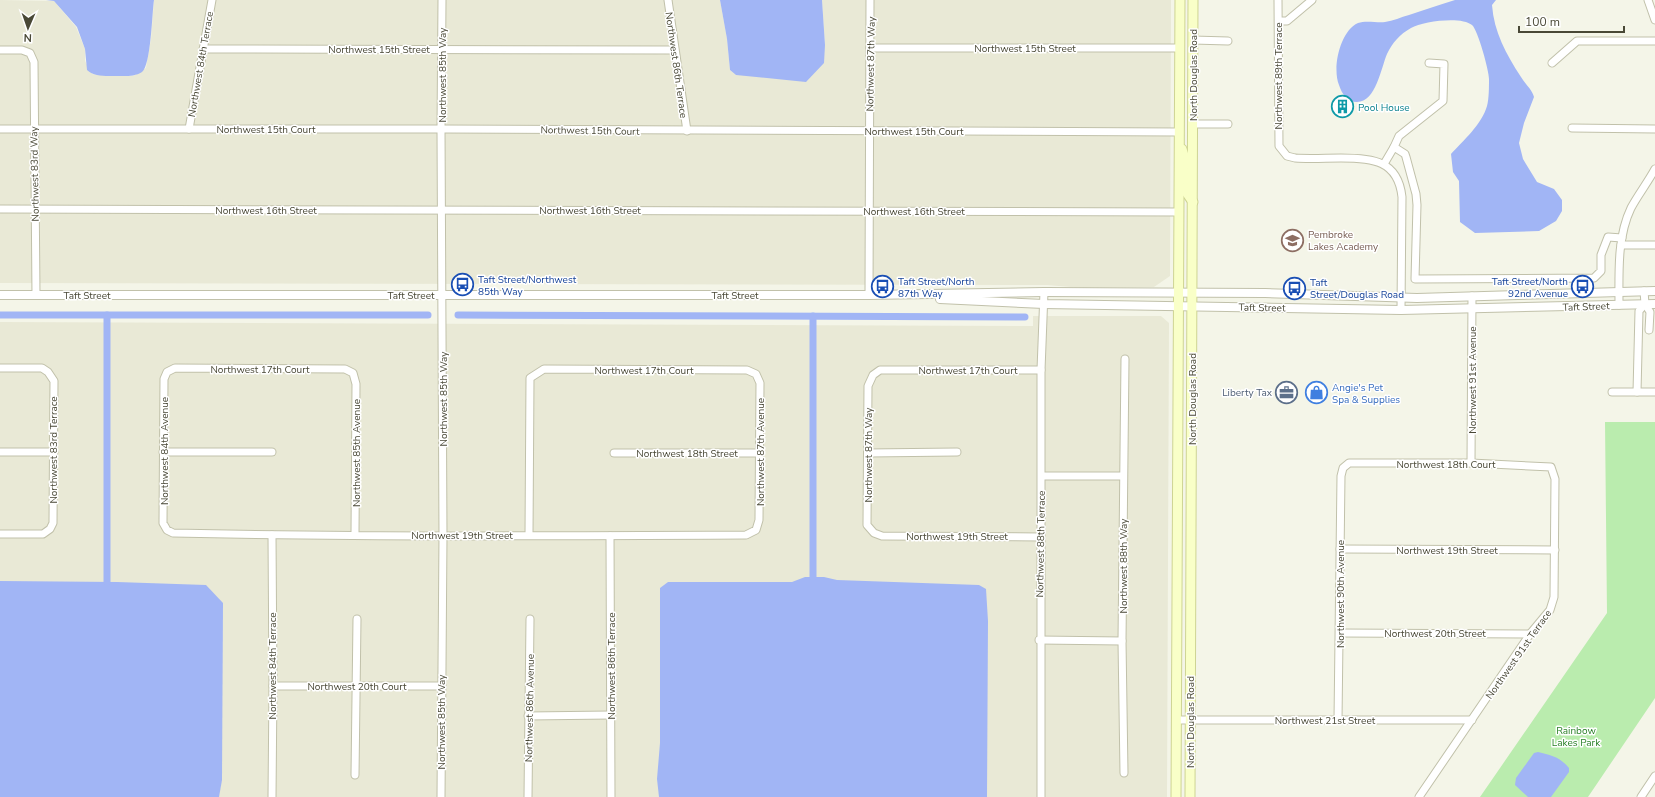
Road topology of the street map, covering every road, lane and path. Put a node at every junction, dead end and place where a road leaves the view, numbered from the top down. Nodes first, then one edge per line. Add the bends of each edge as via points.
1 (212, 0) edge
2 (442, 0) edge
3 (668, 0) edge
4 (870, 0) edge
5 (1180, 0) edge
6 (1193, 0) edge
7 (1278, 0) edge
8 (1312, 0) edge
9 (1648, 0) edge
10 (1655, 19) edge
11 (1278, 20) junction
12 (1193, 40) junction
13 (1228, 41) dead end
14 (1655, 41) edge
15 (870, 48) junction
16 (1180, 48) junction
17 (203, 49) junction
18 (442, 49) junction
19 (0, 50) edge
20 (674, 50) junction
21 (1430, 63) dead end
22 (1552, 64) dead end
23 (1193, 124) junction
24 (1228, 124) dead end
25 (441, 128) junction
26 (1572, 128) dead end
27 (189, 129) junction
28 (1655, 129) edge
29 (0, 130) edge
30 (34, 130) junction
31 (687, 131) junction
32 (869, 131) junction
33 (1180, 132) junction
34 (1179, 142) junction
35 (1394, 147) junction
36 (1384, 164) junction
37 (1655, 169) edge
38 (1193, 202) junction
39 (0, 209) edge
40 (35, 210) junction
41 (442, 210) junction
42 (870, 211) junction
43 (1179, 212) junction
44 (1622, 241) junction
45 (1655, 245) edge
46 (1619, 291) junction
47 (1644, 291) junction
48 (1655, 291) edge
49 (1044, 292) junction
50 (442, 294) junction
51 (1179, 294) junction
52 (1193, 294) junction
53 (0, 295) edge
54 (36, 295) junction
55 (870, 295) junction
56 (1472, 296) junction
57 (1402, 298) junction
58 (1044, 304) junction
59 (1644, 304) junction
60 (1655, 304) edge
61 (1619, 305) junction
62 (1179, 306) junction
63 (1193, 306) junction
64 (1472, 308) junction
65 (1401, 310) junction
66 (1638, 330) junction
67 (1652, 330) edge
68 (1125, 359) dead end
69 (0, 368) edge
70 (1040, 370) junction
71 (167, 372) joint
72 (353, 373) joint
73 (756, 374) joint
74 (873, 375) joint
75 (1612, 392) dead end
76 (1637, 392) junction
77 (1655, 392) edge
78 (0, 452) edge
79 (54, 452) junction
80 (163, 452) junction
81 (272, 452) dead end
82 (614, 452) dead end
83 (957, 452) dead end
84 (868, 453) junction
85 (760, 454) junction
86 (1471, 463) junction
87 (1551, 467) joint
88 (1343, 468) joint
89 (1042, 476) junction
90 (1123, 476) junction
91 (167, 530) joint
92 (756, 530) joint
93 (874, 533) joint
94 (0, 534) edge
95 (355, 534) junction
96 (272, 535) junction
97 (529, 535) junction
98 (443, 536) junction
99 (610, 536) junction
100 (1040, 537) junction
101 (1340, 550) junction
102 (1555, 550) junction
103 (358, 619) dead end
104 (530, 619) dead end
105 (1340, 633) junction
106 (1530, 634) junction
107 (1040, 640) junction
108 (1122, 641) junction
109 (356, 685) junction
110 (273, 686) junction
111 (441, 686) junction
112 (611, 715) junction
113 (528, 716) junction
114 (1177, 720) junction
115 (1190, 720) junction
116 (1338, 720) junction
117 (1472, 720) junction
118 (1124, 773) dead end
119 (355, 775) dead end
120 (1655, 776) edge
121 (272, 797) edge
122 (441, 797) edge
123 (528, 797) edge
124 (611, 797) edge
125 (1041, 797) edge
126 (1176, 797) edge
127 (1190, 797) edge
128 (1419, 797) edge
129 (1641, 797) edge

1 - 17 street, Northwest 84th Terrace
2 - 18 street, Northwest 85th Way
3 - 20 street, Northwest 86th Terrace
4 - 15 street, Northwest 87th Way
5 - 16 main road, North Douglas Road
6 - 12 main road, North Douglas Road
7 - 11 street, Northwest 89th Terrace
8 - 11 street via 1287,21
9 - 10 street
11 - 36 street, Northwest 89th Terrace via 1278,140 1282,152 1295,158 1365,158
12 - 13 street
12 - 23 main road, North Douglas Road
14 - 22 street via 1577,41
15 - 16 street, Northwest 15th Street
15 - 32 street, Northwest 87th Way
16 - 33 main road, North Douglas Road
17 - 18 street, Northwest 15th Street
17 - 27 street, Northwest 84th Terrace
18 - 20 street, Northwest 15th Street
18 - 25 street, Northwest 85th Way
19 - 30 street, Northwest 83rd Way via 22,50 30,54 34,62
20 - 31 street, Northwest 86th Terrace
21 - 35 street via 1444,64 1443,100 1399,136
23 - 24 street
23 - 38 main road, North Douglas Road
25 - 27 street, Northwest 15th Court
25 - 31 street, Northwest 15th Court
25 - 41 street, Northwest 85th Way
26 - 28 street
27 - 30 street, Northwest 15th Court
29 - 30 street, Northwest 15th Court
30 - 40 street, Northwest 83rd Way
31 - 32 street, Northwest 15th Court
32 - 33 street, Northwest 15th Court
32 - 42 street, Northwest 87th Way
33 - 34 main road, North Douglas Road
34 - 38 main road via 1186,162 1186,192
34 - 43 main road, North Douglas Road
35 - 36 street
35 - 44 street via 1405,154 1416,194 1415,279 1594,278 1601,271 1601,256 1608,237
36 - 57 street via 1394,174 1402,191
37 - 44 street via 1632,208
38 - 52 main road, North Douglas Road
39 - 40 street, Northwest 16th Street
40 - 41 street, Northwest 16th Street
40 - 54 street, Northwest 83rd Way
41 - 42 street, Northwest 16th Street
41 - 50 street, Northwest 85th Way
42 - 43 street, Northwest 16th Street
42 - 55 street, Northwest 87th Way
43 - 51 main road, North Douglas Road
44 - 45 street
44 - 46 street
46 - 47 street, Taft Street
46 - 56 street, Taft Street
46 - 61 street
47 - 48 street, Taft Street
47 - 59 street
49 - 51 street, Taft Street
49 - 55 street, Taft Street
49 - 58 street, Northwest 88th Terrace
50 - 54 street, Taft Street
50 - 55 street, Taft Street
50 - 98 street, Northwest 85th Way
51 - 52 street, Taft Street
51 - 62 main road, North Douglas Road
52 - 57 street, Taft Street
52 - 63 main road, North Douglas Road
53 - 54 street, Taft Street
55 - 58 street, Taft Street
56 - 57 street, Taft Street
56 - 64 street, Northwest 91st Avenue
57 - 65 street
58 - 62 street, Taft Street
58 - 70 street, Northwest 88th Terrace
59 - 60 street, Taft Street
59 - 61 street, Taft Street
59 - 66 street via 1638,311
59 - 67 street via 1650,312
61 - 64 street, Taft Street
62 - 63 street, Taft Street
62 - 114 main road, North Douglas Road
63 - 65 street, Taft Street
63 - 115 main road, North Douglas Road
64 - 65 street, Taft Street
64 - 86 street, Northwest 91st Avenue
66 - 67 street
66 - 76 street
68 - 90 street, Northwest 88th Way
69 - 79 street, Northwest 83rd Terrace via 42,368 54,381
70 - 74 street, Northwest 17th Court via 880,370
70 - 89 street, Northwest 88th Terrace
71 - 72 street, Northwest 17th Court via 174,368 182,368 345,369
71 - 80 street, Northwest 84th Avenue via 164,379
72 - 95 street, Northwest 85th Avenue via 356,384
73 - 85 street, Northwest 87th Avenue via 760,383
73 - 97 street, Northwest 17th Court via 747,370 544,370 533,375 530,378
74 - 84 street, Northwest 87th Way via 868,386
75 - 76 street
76 - 77 street
78 - 79 street
79 - 94 street, Northwest 83rd Terrace via 53,523 50,529 43,534
80 - 81 street
80 - 91 street, Northwest 84th Avenue via 163,523
82 - 85 street, Northwest 18th Street
83 - 84 street
84 - 93 street, Northwest 87th Way via 867,525
85 - 92 street, Northwest 87th Avenue via 759,520
86 - 87 street, Northwest 18th Court
86 - 88 street, Northwest 18th Court via 1349,463
87 - 102 street, Northwest 91st Terrace via 1555,479
88 - 101 street, Northwest 90th Avenue
89 - 90 street
89 - 100 street, Northwest 88th Terrace
90 - 108 street, Northwest 88th Way
91 - 96 street, Northwest 19th Street via 173,533
92 - 99 street, Northwest 19th Street via 746,535
93 - 100 street, Northwest 19th Street via 882,536
95 - 96 street, Northwest 19th Street
95 - 98 street, Northwest 19th Street
96 - 110 street, Northwest 84th Terrace
97 - 98 street, Northwest 19th Street
97 - 99 street, Northwest 19th Street
98 - 111 street, Northwest 85th Way
99 - 112 street, Northwest 86th Terrace
100 - 107 street, Northwest 88th Terrace
101 - 102 street, Northwest 19th Street
101 - 105 street, Northwest 90th Avenue
102 - 106 street, Northwest 91st Terrace via 1554,597 1550,610
103 - 109 street
104 - 113 street, Northwest 86th Avenue
105 - 106 street, Northwest 20th Street
105 - 116 street, Northwest 90th Avenue
106 - 117 street, Northwest 91st Terrace
107 - 108 street
107 - 125 street, Northwest 88th Terrace
108 - 118 street, Northwest 88th Way
109 - 110 street, Northwest 20th Court
109 - 111 street, Northwest 20th Court
109 - 119 street
110 - 121 street, Northwest 84th Terrace
111 - 122 street, Northwest 85th Way
112 - 113 street
112 - 124 street, Northwest 86th Terrace
113 - 123 street, Northwest 86th Avenue
114 - 115 street, Northwest 21st Street
114 - 126 main road, North Douglas Road
115 - 116 street, Northwest 21st Street
115 - 127 main road, North Douglas Road
116 - 117 street, Northwest 21st Street
117 - 128 street, Northwest 91st Terrace
120 - 129 street

